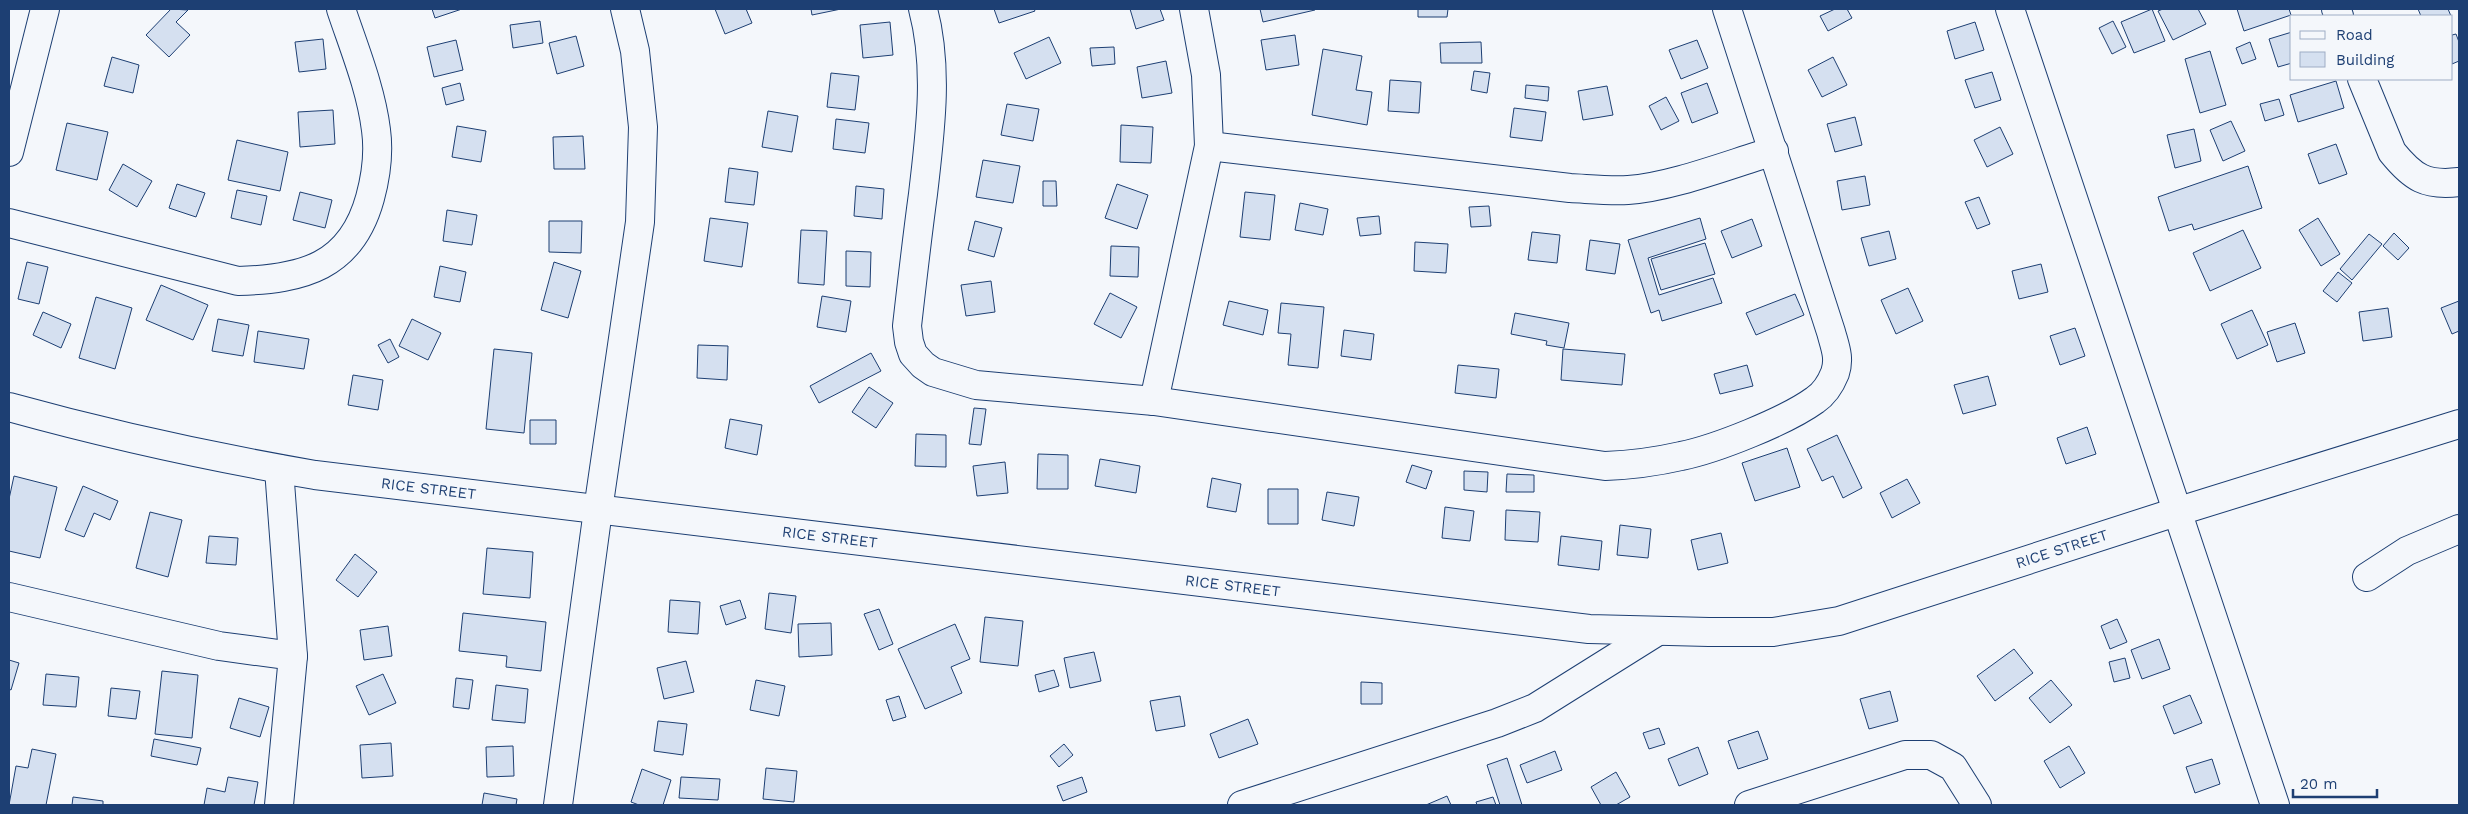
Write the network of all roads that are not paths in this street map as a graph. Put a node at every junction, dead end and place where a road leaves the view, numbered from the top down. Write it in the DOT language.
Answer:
graph roads {
  1 [pos="45,9"];
  2 [pos="341,9"];
  3 [pos="625,9"];
  4 [pos="923,9"];
  5 [pos="1194,9"];
  6 [pos="1727,9"];
  7 [pos="2010,9"];
  8 [pos="2362,80"];
  9 [pos="1209,146"];
  10 [pos="1774,151"];
  11 [pos="9,152"];
  12 [pos="2459,182"];
  13 [pos="9,223"];
  14 [pos="1154,401"];
  15 [pos="9,407"];
  16 [pos="2459,424"];
  17 [pos="279,469"];
  18 [pos="598,510"];
  19 [pos="2176,512"];
  20 [pos="2459,529"];
  21 [pos="2367,577"];
  22 [pos="9,597"];
  23 [pos="1658,631"];
  24 [pos="293,656"];
  25 [pos="279,805"];
  26 [pos="558,805"];
  27 [pos="1242,805"];
  28 [pos="1748,805"];
  29 [pos="1978,805"];
  30 [pos="2275,805"];
  1 -- 11 [label="street"];
  2 -- 13 [label="street"];
  3 -- 18 [label="street"];
  4 -- 14 [label="street"];
  5 -- 9 [label="street"];
  6 -- 10 [label="street"];
  7 -- 19 [label="street"];
  8 -- 12 [label="street"];
  9 -- 10 [label="street"];
  9 -- 14 [label="street"];
  10 -- 14 [label="street"];
  15 -- 17 [label="street, RICE STREET"];
  16 -- 19 [label="street, RICE STREET"];
  17 -- 18 [label="street, RICE STREET"];
  17 -- 24 [label="street"];
  18 -- 23 [label="street, RICE STREET"];
  18 -- 26 [label="street"];
  19 -- 23 [label="street, RICE STREET"];
  19 -- 30 [label="street"];
  20 -- 21 [label="street"];
  22 -- 24 [label="street"];
  23 -- 27 [label="street"];
  24 -- 25 [label="street"];
  28 -- 29 [label="street"];
}
